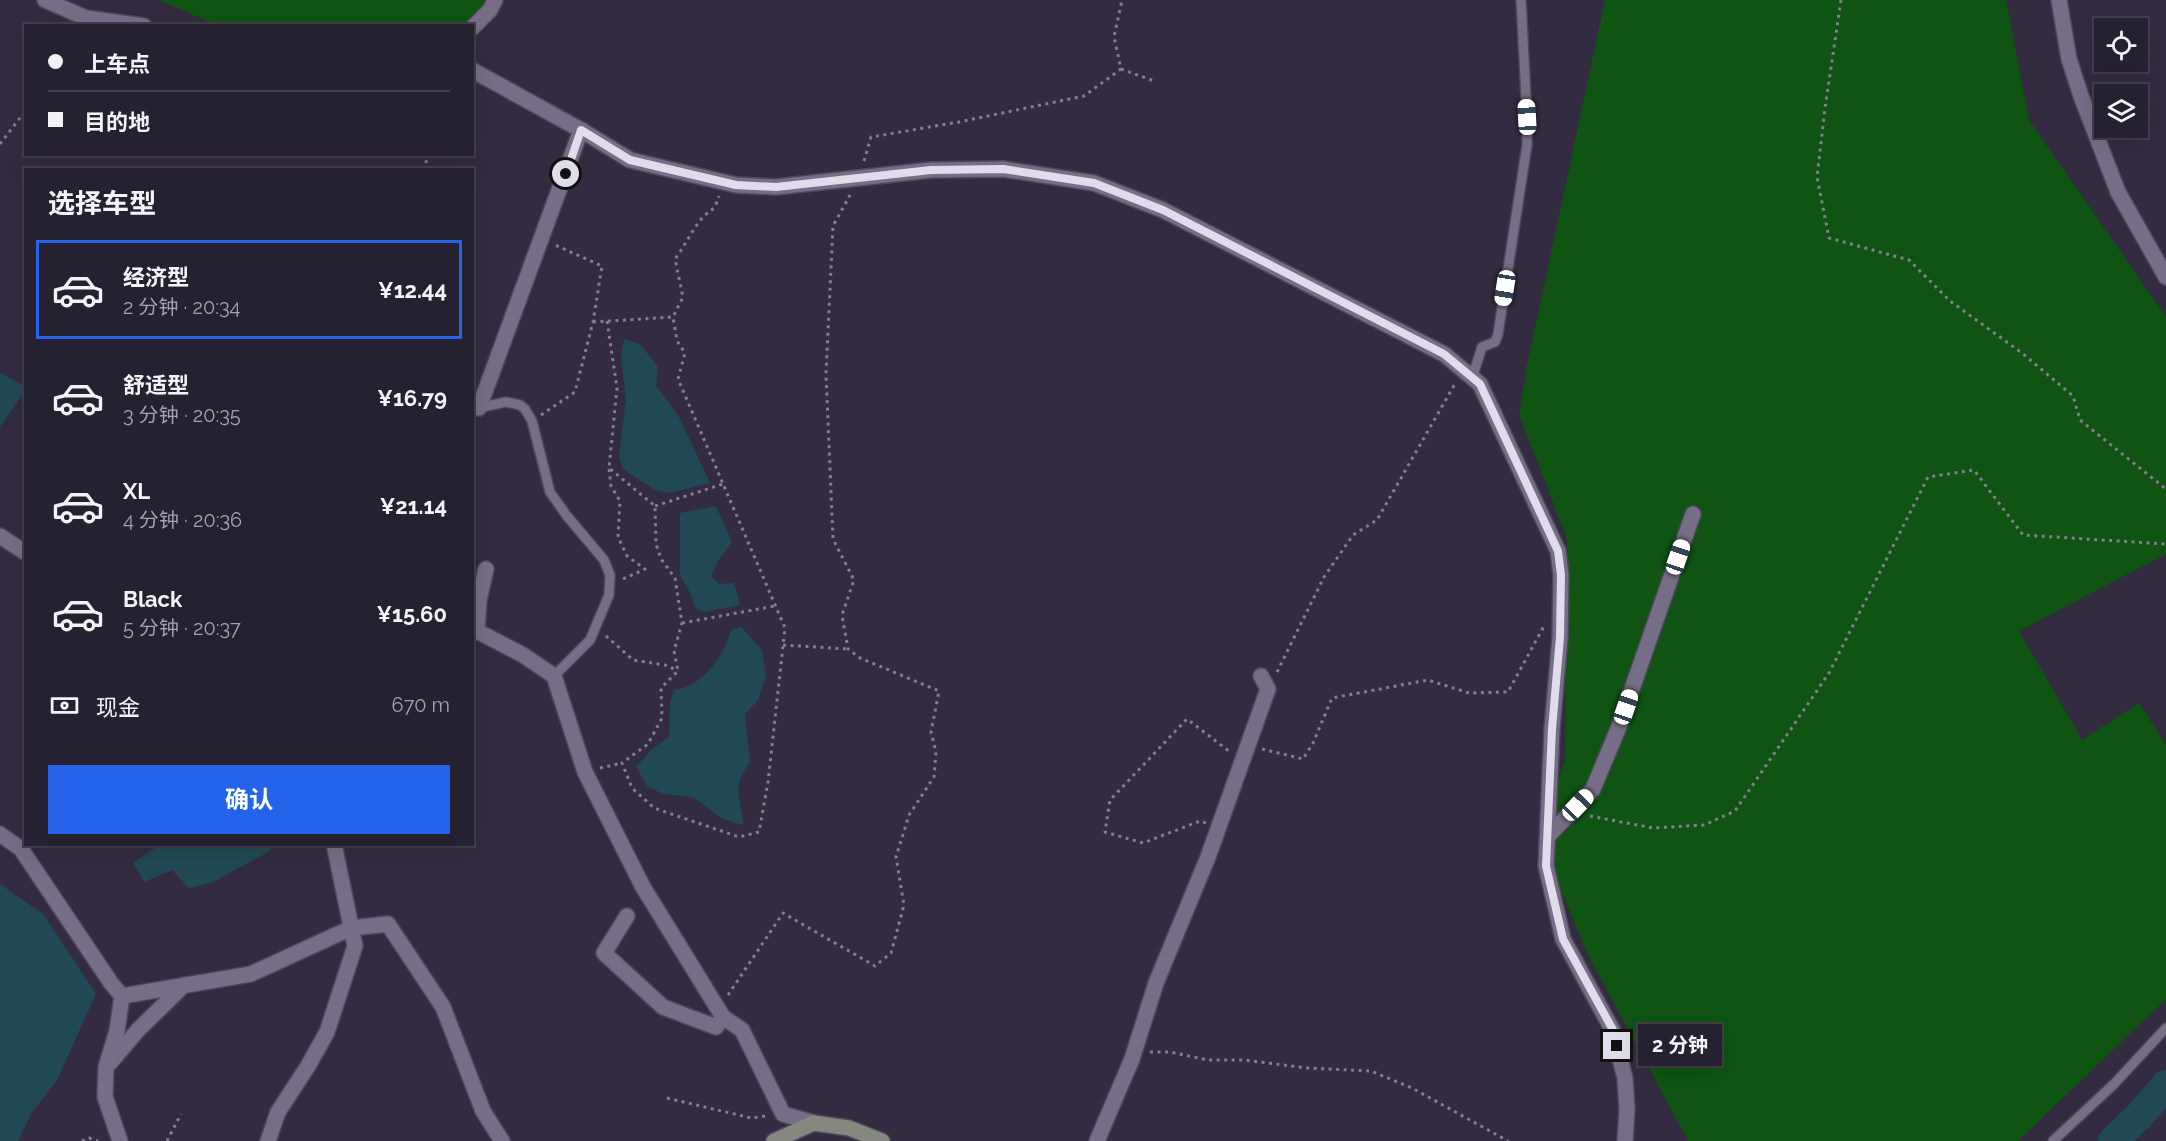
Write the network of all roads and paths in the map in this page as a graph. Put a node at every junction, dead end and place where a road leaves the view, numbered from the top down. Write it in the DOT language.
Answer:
graph roads {
  1 [pos="45,0"];
  2 [pos="495,0"];
  3 [pos="1122,0"];
  4 [pos="1521,0"];
  5 [pos="1841,0"];
  6 [pos="2059,0"];
  7 [pos="130,24"];
  8 [pos="474,26"];
  9 [pos="1121,69"];
  10 [pos="474,71"];
  11 [pos="1154,81"];
  12 [pos="24,113"];
  13 [pos="581,130"];
  14 [pos="0,144"];
  15 [pos="858,178"];
  16 [pos="723,182"];
  17 [pos="542,239"];
  18 [pos="2166,277"];
  19 [pos="674,317"];
  20 [pos="607,321"];
  21 [pos="593,322"];
  22 [pos="1468,374"];
  23 [pos="476,408"];
  24 [pos="532,421"];
  25 [pos="609,468"];
  26 [pos="723,484"];
  27 [pos="2166,489"];
  28 [pos="655,506"];
  29 [pos="1693,514"];
  30 [pos="0,536"];
  31 [pos="2166,544"];
  32 [pos="24,552"];
  33 [pos="486,569"];
  34 [pos="611,583"];
  35 [pos="776,606"];
  36 [pos="682,623"];
  37 [pos="1545,625"];
  38 [pos="596,628"];
  39 [pos="475,632"];
  40 [pos="783,645"];
  41 [pos="848,649"];
  42 [pos="678,671"];
  43 [pos="554,676"];
  44 [pos="1264,682"];
  45 [pos="1248,745"];
  46 [pos="1242,761"];
  47 [pos="622,763"];
  48 [pos="585,772"];
  49 [pos="1586,815"];
  50 [pos="1218,828"];
  51 [pos="0,834"];
  52 [pos="1548,836"];
  53 [pos="334,846"];
  54 [pos="627,916"];
  55 [pos="351,928"];
  56 [pos="184,985"];
  57 [pos="122,996"];
  58 [pos="721,1013"];
  59 [pos="2166,1028"];
  60 [pos="1134,1051"];
  61 [pos="106,1067"];
  62 [pos="667,1098"];
  63 [pos="182,1114"];
  64 [pos="783,1114"];
  65 [pos="814,1123"];
  66 [pos="82,1141"];
  67 [pos="98,1141"];
  68 [pos="120,1141"];
  69 [pos="167,1141"];
  70 [pos="268,1141"];
  71 [pos="502,1141"];
  72 [pos="774,1141"];
  73 [pos="882,1141"];
  74 [pos="1096,1141"];
  75 [pos="1508,1141"];
  76 [pos="1625,1141"];
  77 [pos="2053,1141"];
  1 -- 7 [label="street"];
  2 -- 8 [label="street"];
  3 -- 9 [label="path"];
  4 -- 22 [label="lane"];
  5 -- 27 [label="path"];
  6 -- 18 [label="street"];
  9 -- 11 [label="path"];
  9 -- 15 [label="path"];
  10 -- 13 [label="street"];
  12 -- 14 [label="path"];
  13 -- 16 [label="street"];
  13 -- 17 [label="street"];
  15 -- 16 [label="street"];
  15 -- 22 [label="street"];
  15 -- 41 [label="path"];
  16 -- 19 [label="path"];
  17 -- 21 [label="path"];
  17 -- 23 [label="street"];
  19 -- 20 [label="path"];
  19 -- 26 [label="path"];
  20 -- 21 [label="path"];
  20 -- 25 [label="path"];
  21 -- 24 [label="path"];
  22 -- 44 [label="path"];
  22 -- 52 [label="street"];
  23 -- 24 [label="lane"];
  24 -- 34 [label="lane"];
  25 -- 28 [label="path"];
  25 -- 34 [label="path"];
  26 -- 28 [label="path"];
  26 -- 35 [label="path"];
  28 -- 36 [label="path"];
  29 -- 52 [label="street"];
  30 -- 32 [label="street"];
  31 -- 49 [label="path"];
  33 -- 39 [label="street"];
  34 -- 38 [label="lane"];
  35 -- 36 [label="path"];
  35 -- 40 [label="path"];
  36 -- 42 [label="path"];
  37 -- 45 [label="path"];
  38 -- 42 [label="path"];
  38 -- 43 [label="lane"];
  39 -- 43 [label="street"];
  40 -- 41 [label="path"];
  40 -- 47 [label="path"];
  41 -- 58 [label="path"];
  42 -- 47 [label="path"];
  43 -- 48 [label="street"];
  44 -- 45 [label="street"];
  45 -- 46 [label="street"];
  46 -- 50 [label="street"];
  46 -- 50 [label="path"];
  47 -- 48 [label="path"];
  48 -- 58 [label="street"];
  50 -- 60 [label="street"];
  51 -- 57 [label="street"];
  52 -- 76 [label="street"];
  53 -- 55 [label="street"];
  54 -- 58 [label="street"];
  55 -- 56 [label="street"];
  55 -- 70 [label="street"];
  55 -- 71 [label="street"];
  56 -- 57 [label="street"];
  56 -- 61 [label="street"];
  57 -- 61 [label="street"];
  58 -- 64 [label="street"];
  59 -- 77 [label="lane"];
  60 -- 74 [label="street"];
  60 -- 75 [label="path"];
  61 -- 68 [label="street"];
  62 -- 64 [label="path"];
  63 -- 69 [label="path"];
  64 -- 65 [label="street"];
  65 -- 72 [label="street"];
  65 -- 73 [label="street"];
  66 -- 67 [label="path"];
}
